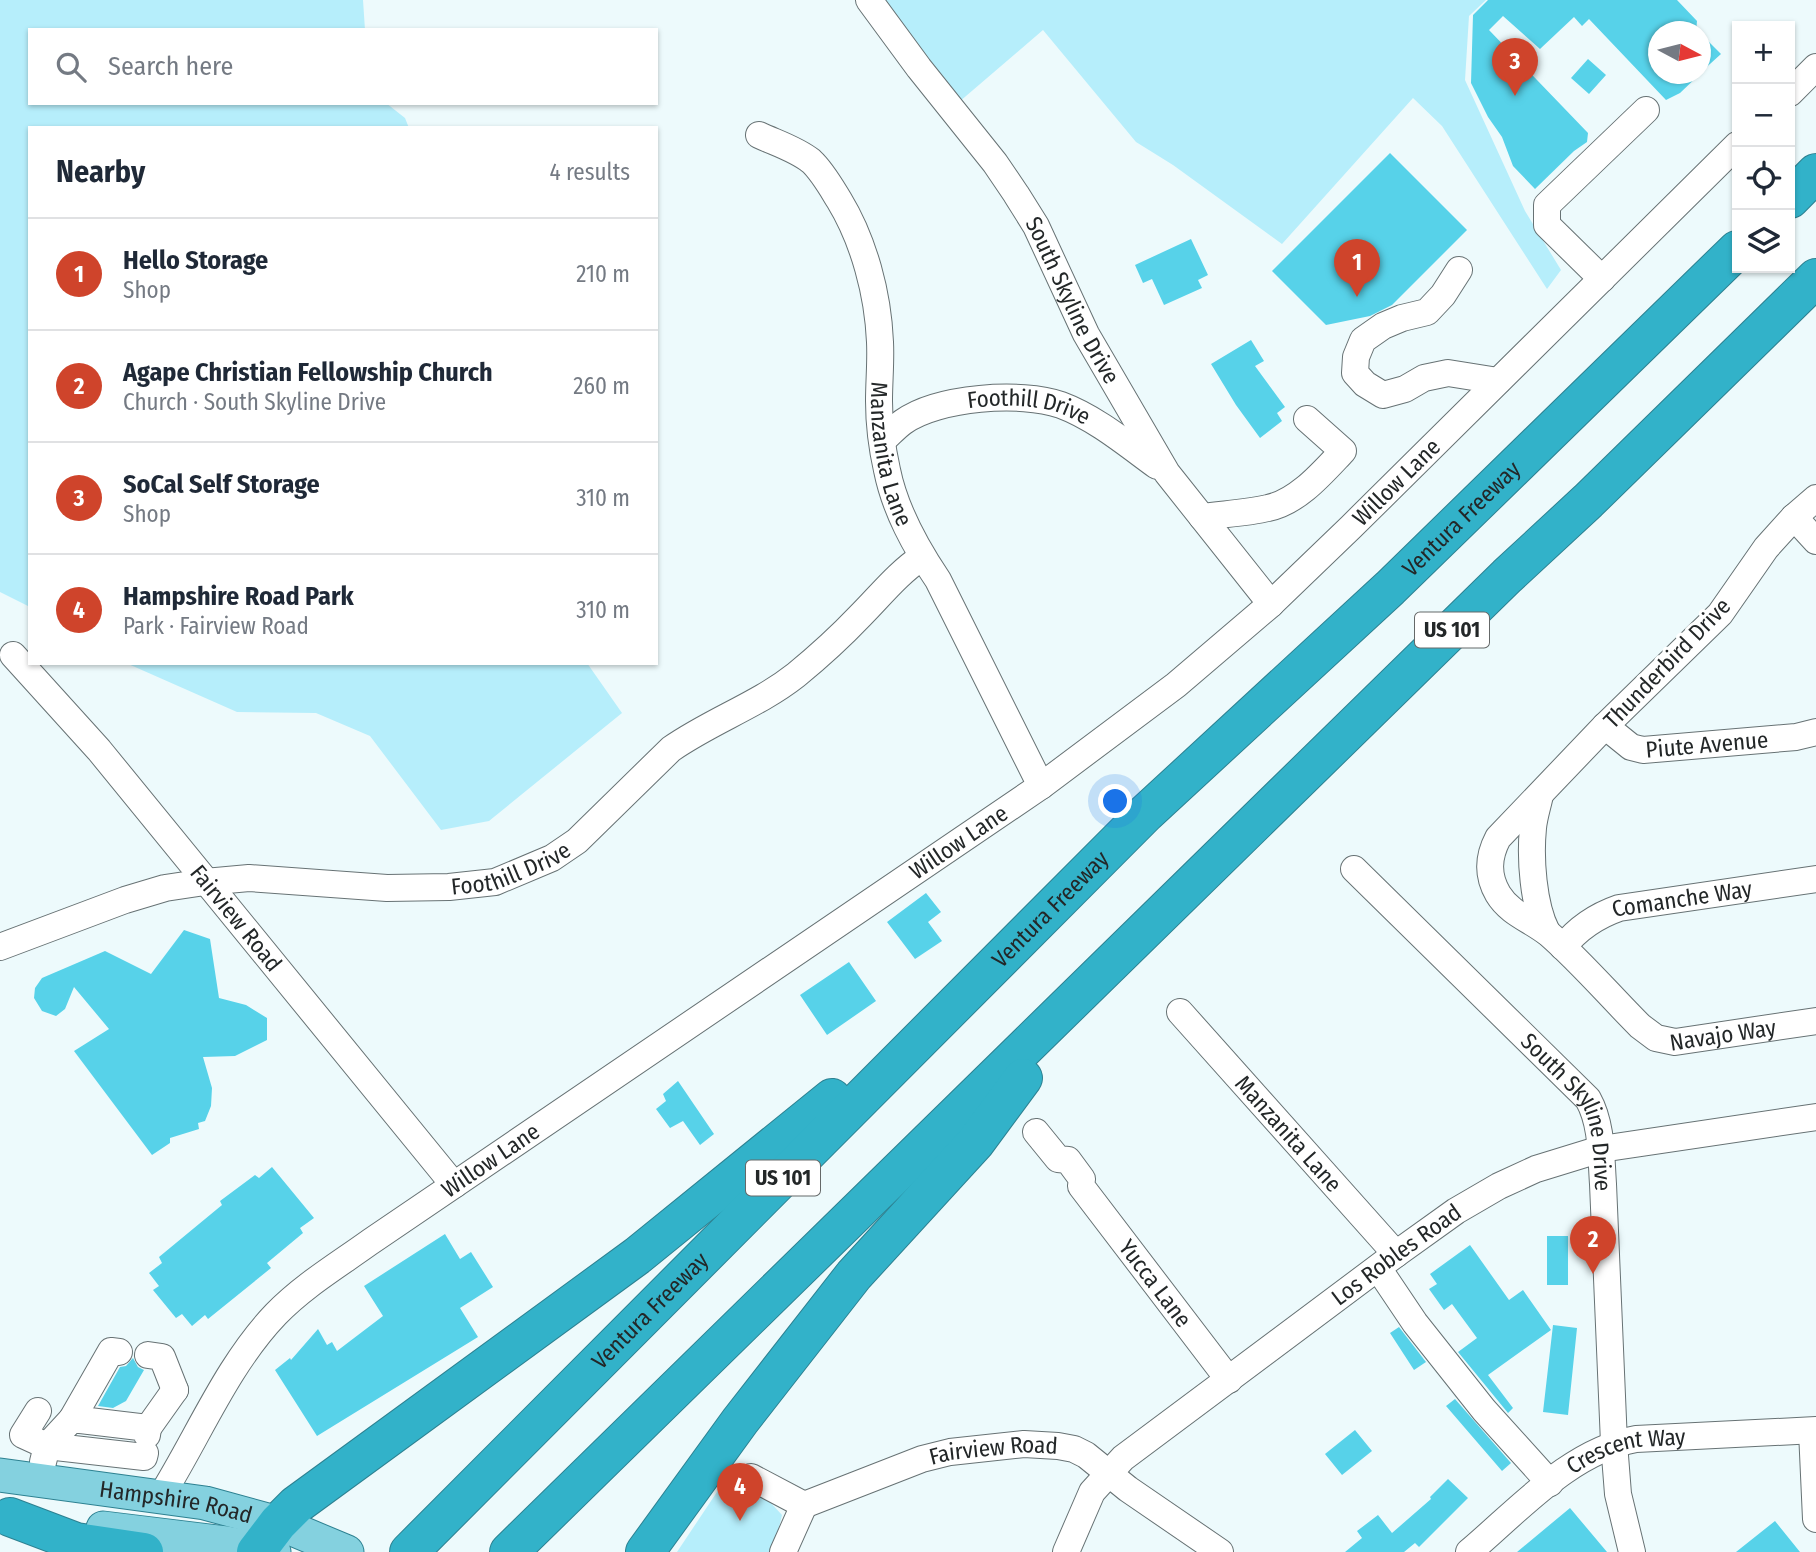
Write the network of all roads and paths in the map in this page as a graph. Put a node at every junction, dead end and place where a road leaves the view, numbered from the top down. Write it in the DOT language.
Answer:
graph roads {
  1 [pos="869,0"];
  2 [pos="1816,67"];
  3 [pos="1795,88"];
  4 [pos="1646,110"];
  5 [pos="759,135"];
  6 [pos="1735,147"];
  7 [pos="1816,173"];
  8 [pos="1795,194"];
  9 [pos="1732,255"];
  10 [pos="1459,270"];
  11 [pos="1816,278"];
  12 [pos="1602,279"];
  13 [pos="1498,381"];
  14 [pos="1307,419"];
  15 [pos="883,440"];
  16 [pos="1167,473"];
  17 [pos="1816,498"];
  18 [pos="1202,517"];
  19 [pos="1794,517"];
  20 [pos="1816,541"];
  21 [pos="922,557"];
  22 [pos="1271,604"];
  23 [pos="13,655"];
  24 [pos="1605,726"];
  25 [pos="1816,732"];
  26 [pos="1041,786"];
  27 [pos="1541,793"];
  28 [pos="1146,813"];
  29 [pos="1489,868"];
  30 [pos="1354,869"];
  31 [pos="1534,869"];
  32 [pos="1816,878"];
  33 [pos="205,882"];
  34 [pos="1555,940"];
  35 [pos="0,947"];
  36 [pos="1090,986"];
  37 [pos="1180,1012"];
  38 [pos="1816,1021"];
  39 [pos="1816,1117"];
  40 [pos="1036,1132"];
  41 [pos="1601,1149"];
  42 [pos="454,1185"];
  43 [pos="1387,1261"];
  44 [pos="119,1352"];
  45 [pos="148,1355"];
  46 [pos="1229,1380"];
  47 [pos="176,1390"];
  48 [pos="218,1398"];
  49 [pos="38,1411"];
  50 [pos="1814,1431"];
  51 [pos="115,1438"];
  52 [pos="1614,1443"];
  53 [pos="47,1446"];
  54 [pos="1109,1472"];
  55 [pos="0,1475"];
  56 [pos="751,1477"];
  57 [pos="38,1480"];
  58 [pos="1549,1483"];
  59 [pos="161,1496"];
  60 [pos="804,1504"];
  61 [pos="3,1511"];
  62 [pos="1816,1519"];
  63 [pos="266,1544"];
  64 [pos="135,1546"];
  65 [pos="414,1547"];
  66 [pos="347,1552"];
  67 [pos="509,1552"];
  68 [pos="645,1552"];
  69 [pos="783,1552"];
  70 [pos="1066,1552"];
  71 [pos="1220,1552"];
  72 [pos="1469,1552"];
  73 [pos="1632,1552"];
  1 -- 16 [label="street, South Skyline Drive"];
  2 -- 3 [label="street"];
  4 -- 12 [label="street"];
  5 -- 15 [label="street, Manzanita Lane"];
  6 -- 12 [label="street, Willow Lane"];
  7 -- 8 [label="highway"];
  9 -- 28 [label="highway, Ventura Freeway / US 101"];
  10 -- 13 [label="street"];
  11 -- 36 [label="highway, US 101"];
  12 -- 13 [label="street, Willow Lane"];
  13 -- 22 [label="street, Willow Lane"];
  14 -- 18 [label="street"];
  15 -- 16 [label="street, Foothill Drive"];
  15 -- 21 [label="street, Manzanita Lane"];
  16 -- 18 [label="street, South Skyline Drive"];
  17 -- 19 [label="street, Thunderbird Drive"];
  18 -- 22 [label="street, South Skyline Drive"];
  19 -- 20 [label="street"];
  19 -- 24 [label="street, Thunderbird Drive"];
  21 -- 26 [label="street, Manzanita Lane"];
  21 -- 33 [label="street, Foothill Drive"];
  22 -- 26 [label="street, Willow Lane"];
  23 -- 33 [label="street, Fairview Road"];
  24 -- 25 [label="street, Piute Avenue"];
  24 -- 27 [label="street, Thunderbird Drive"];
  26 -- 42 [label="street, Willow Lane"];
  27 -- 29 [label="street, Thunderbird Drive"];
  27 -- 31 [label="street"];
  28 -- 63 [label="highway"];
  28 -- 65 [label="highway, Ventura Freeway / US 101"];
  29 -- 31 [label="street"];
  29 -- 34 [label="street, Navajo Way"];
  30 -- 41 [label="street, South Skyline Drive"];
  31 -- 34 [label="street, Navajo Way"];
  32 -- 34 [label="street, Comanche Way"];
  33 -- 35 [label="street, Foothill Drive"];
  33 -- 42 [label="street, Fairview Road"];
  34 -- 38 [label="street, Navajo Way"];
  36 -- 67 [label="highway, US 101"];
  36 -- 68 [label="highway"];
  37 -- 43 [label="street, Manzanita Lane"];
  39 -- 41 [label="street, Los Robles Road"];
  40 -- 46 [label="street, Yucca Lane"];
  41 -- 43 [label="street, Los Robles Road"];
  41 -- 52 [label="street, South Skyline Drive"];
  42 -- 48 [label="street, Willow Lane"];
  43 -- 46 [label="street, Los Robles Road"];
  43 -- 58 [label="street, Manzanita Lane"];
  44 -- 51 [label="street"];
  45 -- 47 [label="street"];
  46 -- 54 [label="street, Los Robles Road"];
  47 -- 48 [label="street"];
  47 -- 51 [label="street"];
  48 -- 59 [label="street, Willow Lane"];
  49 -- 53 [label="street"];
  50 -- 52 [label="street, Crescent Way"];
  50 -- 62 [label="street"];
  51 -- 53 [label="street"];
  51 -- 53 [label="street"];
  52 -- 58 [label="street, Crescent Way"];
  52 -- 73 [label="street, South Skyline Drive"];
  53 -- 57 [label="street"];
  54 -- 60 [label="street, Fairview Road"];
  54 -- 70 [label="street, Los Robles Road"];
  54 -- 71 [label="street, Fairview Road"];
  55 -- 57 [label="main road, Hampshire Road"];
  56 -- 60 [label="street"];
  57 -- 59 [label="main road, Hampshire Road"];
  58 -- 72 [label="street, Crescent Way"];
  59 -- 61 [label="main road"];
  59 -- 63 [label="main road, Hampshire Road"];
  60 -- 69 [label="street"];
  61 -- 64 [label="highway"];
  63 -- 64 [label="main road, Hampshire Road"];
  63 -- 66 [label="main road, Hampshire Road"];
}
